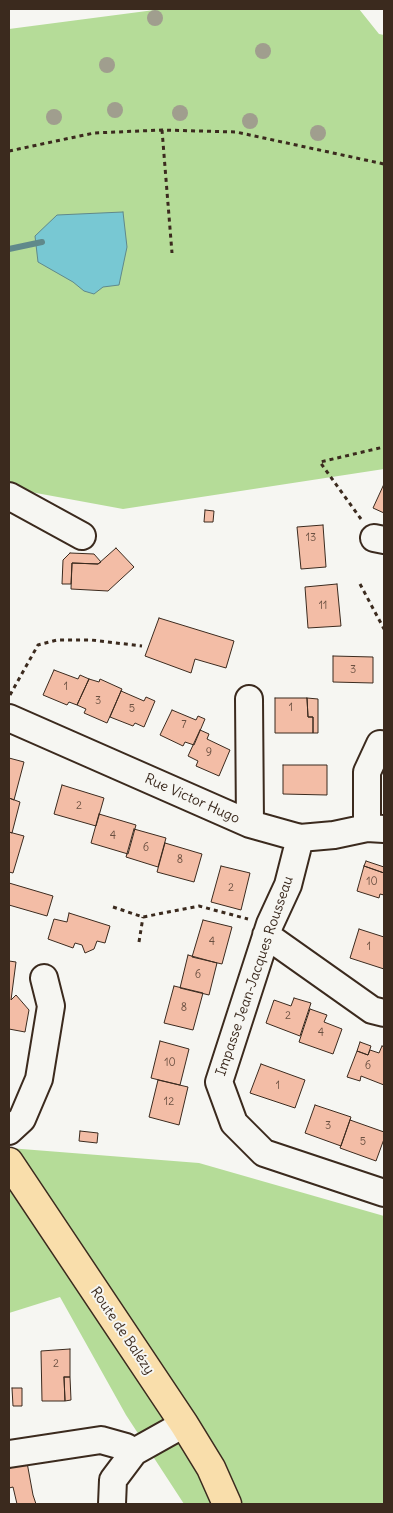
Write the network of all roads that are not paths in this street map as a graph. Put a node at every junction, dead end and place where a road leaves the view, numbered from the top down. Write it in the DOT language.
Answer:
graph roads {
  1 [pos="9,496"];
  2 [pos="82,536"];
  3 [pos="249,699"];
  4 [pos="9,718"];
  5 [pos="380,744"];
  6 [pos="250,824"];
  7 [pos="376,828"];
  8 [pos="300,838"];
  9 [pos="268,930"];
  10 [pos="44,978"];
  11 [pos="384,1013"];
  12 [pos="9,1131"];
  13 [pos="9,1162"];
  14 [pos="384,1193"];
  15 [pos="184,1424"];
  16 [pos="134,1452"];
  17 [pos="9,1454"];
  18 [pos="112,1504"];
  19 [pos="227,1504"];
  1 -- 2 [label="street"];
  3 -- 6 [label="street"];
  4 -- 6 [label="street, Rue Victor Hugo"];
  5 -- 7 [label="street"];
  6 -- 8 [label="street, Rue Victor Hugo"];
  7 -- 8 [label="street, Rue Victor Hugo"];
  8 -- 9 [label="street, Impasse Jean-Jacques Rousseau"];
  9 -- 11 [label="street"];
  9 -- 14 [label="street, Impasse Jean-Jacques Rousseau"];
  10 -- 12 [label="street"];
  13 -- 15 [label="main road, Route de Balézy"];
  15 -- 16 [label="street"];
  15 -- 19 [label="main road, Route de Balézy"];
  16 -- 17 [label="street"];
  16 -- 18 [label="street"];
}
